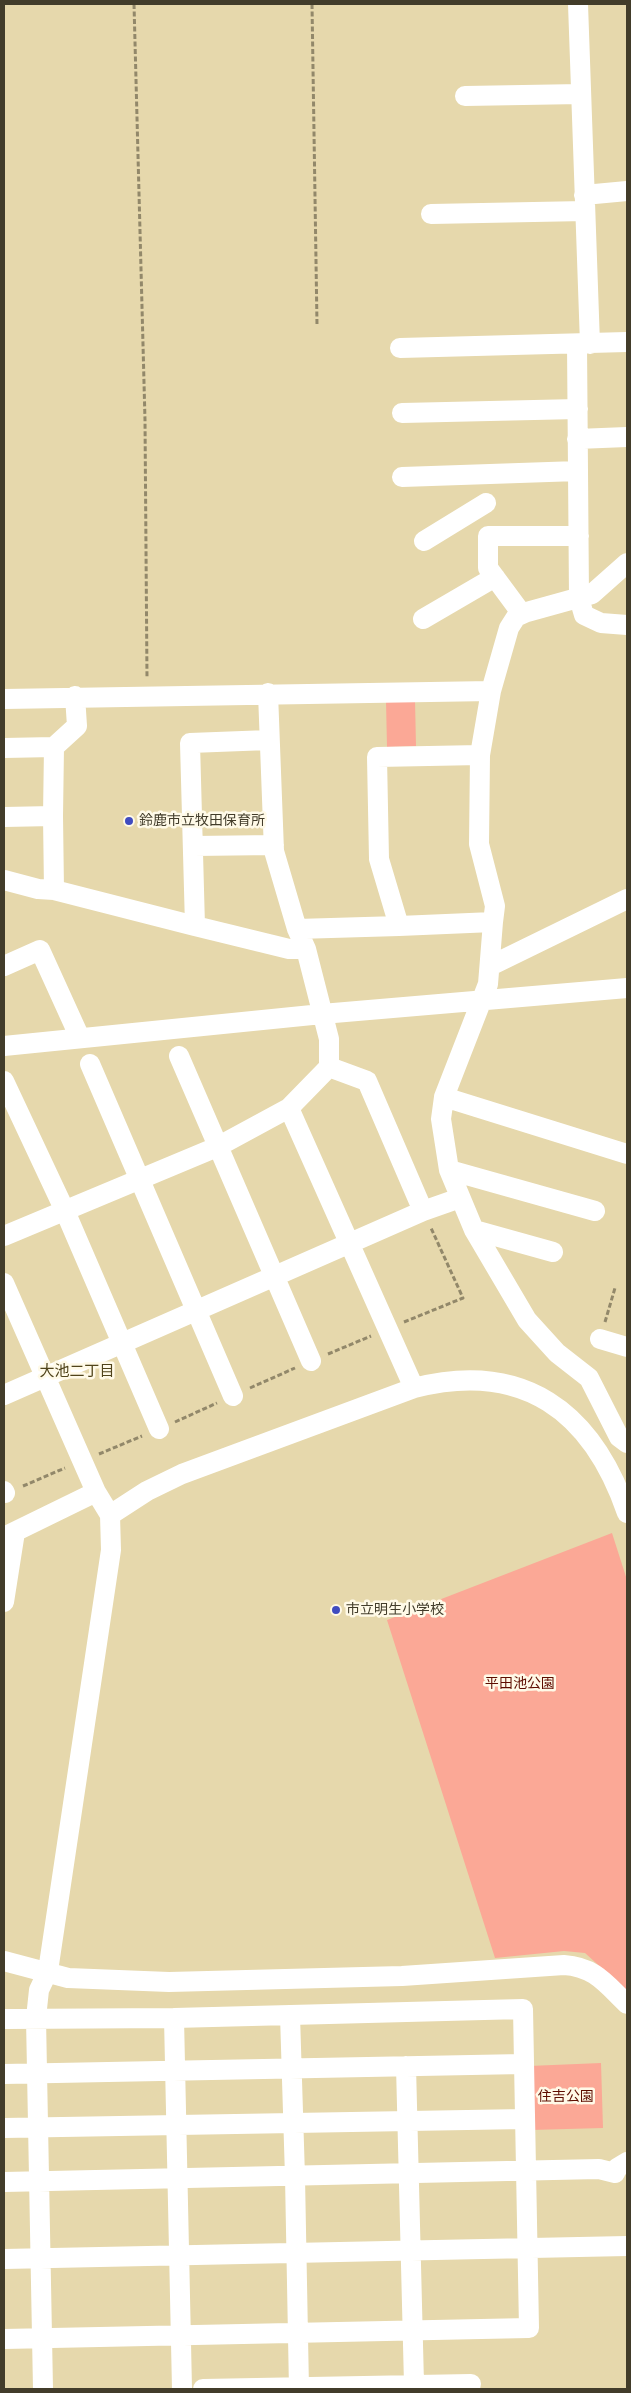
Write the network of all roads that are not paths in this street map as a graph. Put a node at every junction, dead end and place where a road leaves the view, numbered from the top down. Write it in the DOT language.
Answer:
graph roads {
  1 [pos="578,4"];
  2 [pos="581,94"];
  3 [pos="465,96"];
  4 [pos="627,191"];
  5 [pos="585,203"];
  6 [pos="431,214"];
  7 [pos="627,342"];
  8 [pos="583,344"];
  9 [pos="400,348"];
  10 [pos="578,409"];
  11 [pos="402,413"];
  12 [pos="627,437"];
  13 [pos="577,439"];
  14 [pos="578,472"];
  15 [pos="478,473"];
  16 [pos="402,476"];
  17 [pos="486,503"];
  18 [pos="488,536"];
  19 [pos="579,536"];
  20 [pos="424,541"];
  21 [pos="627,563"];
  22 [pos="495,577"];
  23 [pos="579,598"];
  24 [pos="522,614"];
  25 [pos="423,619"];
  26 [pos="627,625"];
  27 [pos="491,691"];
  28 [pos="268,693"];
  29 [pos="75,696"];
  30 [pos="4,698"];
  31 [pos="269,740"];
  32 [pos="54,747"];
  33 [pos="4,748"];
  34 [pos="480,755"];
  35 [pos="53,816"];
  36 [pos="4,817"];
  37 [pos="274,845"];
  38 [pos="194,846"];
  39 [pos="4,880"];
  40 [pos="54,890"];
  41 [pos="627,899"];
  42 [pos="493,922"];
  43 [pos="195,926"];
  44 [pos="399,926"];
  45 [pos="297,929"];
  46 [pos="306,949"];
  47 [pos="4,966"];
  48 [pos="490,966"];
  49 [pos="627,988"];
  50 [pos="480,1000"];
  51 [pos="322,1014"];
  52 [pos="80,1038"];
  53 [pos="4,1046"];
  54 [pos="179,1056"];
  55 [pos="90,1064"];
  56 [pos="329,1067"];
  57 [pos="4,1081"];
  58 [pos="444,1097"];
  59 [pos="289,1108"];
  60 [pos="217,1147"];
  61 [pos="627,1154"];
  62 [pos="449,1170"];
  63 [pos="139,1179"];
  64 [pos="460,1198"];
  65 [pos="65,1211"];
  66 [pos="423,1211"];
  67 [pos="595,1211"];
  68 [pos="474,1230"];
  69 [pos="4,1236"];
  70 [pos="349,1244"];
  71 [pos="553,1252"];
  72 [pos="274,1277"];
  73 [pos="4,1283"];
  74 [pos="196,1310"];
  75 [pos="600,1339"];
  76 [pos="122,1343"];
  77 [pos="627,1347"];
  78 [pos="311,1361"];
  79 [pos="44,1376"];
  80 [pos="414,1388"];
  81 [pos="4,1395"];
  82 [pos="233,1396"];
  83 [pos="159,1429"];
  84 [pos="627,1443"];
  85 [pos="96,1492"];
  86 [pos="627,1513"];
  87 [pos="110,1515"];
  88 [pos="9,1534"];
  89 [pos="4,1602"];
  90 [pos="4,1961"];
  91 [pos="48,1971"];
  92 [pos="627,2004"];
  93 [pos="290,2015"];
  94 [pos="36,2018"];
  95 [pos="174,2018"];
  96 [pos="4,2019"];
  97 [pos="523,2064"];
  98 [pos="406,2066"];
  99 [pos="292,2067"];
  100 [pos="175,2072"];
  101 [pos="38,2073"];
  102 [pos="4,2074"];
  103 [pos="525,2119"];
  104 [pos="408,2121"];
  105 [pos="294,2123"];
  106 [pos="176,2125"];
  107 [pos="39,2127"];
  108 [pos="4,2128"];
  109 [pos="627,2162"];
  110 [pos="526,2171"];
  111 [pos="409,2174"];
  112 [pos="295,2177"];
  113 [pos="178,2180"];
  114 [pos="39,2181"];
  115 [pos="4,2182"];
  116 [pos="627,2246"];
  117 [pos="527,2249"];
  118 [pos="411,2251"];
  119 [pos="296,2254"];
  120 [pos="179,2256"];
  121 [pos="40,2258"];
  122 [pos="4,2259"];
  123 [pos="413,2331"];
  124 [pos="298,2334"];
  125 [pos="181,2335"];
  126 [pos="42,2338"];
  127 [pos="4,2339"];
  128 [pos="471,2384"];
  129 [pos="416,2386"];
  130 [pos="299,2388"];
  131 [pos="43,2389"];
  132 [pos="182,2389"];
  133 [pos="203,2389"];
  1 -- 2 [label="street"];
  2 -- 3 [label="street"];
  2 -- 5 [label="street"];
  4 -- 5 [label="street"];
  5 -- 6 [label="street"];
  5 -- 8 [label="street"];
  7 -- 8 [label="street"];
  8 -- 9 [label="street"];
  8 -- 10 [label="street"];
  10 -- 11 [label="street"];
  10 -- 13 [label="street"];
  12 -- 13 [label="street"];
  13 -- 14 [label="street"];
  14 -- 15 [label="street"];
  14 -- 19 [label="street"];
  15 -- 16 [label="street"];
  15 -- 17 [label="street"];
  17 -- 18 [label="street"];
  17 -- 20 [label="street"];
  18 -- 19 [label="street"];
  18 -- 22 [label="street"];
  19 -- 23 [label="street"];
  21 -- 23 [label="street"];
  22 -- 24 [label="street"];
  22 -- 25 [label="street"];
  23 -- 24 [label="street"];
  23 -- 26 [label="street"];
  24 -- 27 [label="street"];
  27 -- 28 [label="street"];
  27 -- 34 [label="street"];
  28 -- 29 [label="street"];
  28 -- 31 [label="street"];
  29 -- 30 [label="street"];
  29 -- 32 [label="street"];
  31 -- 37 [label="street"];
  31 -- 38 [label="street"];
  32 -- 33 [label="street"];
  32 -- 35 [label="street"];
  34 -- 42 [label="street"];
  34 -- 44 [label="street"];
  35 -- 36 [label="street"];
  35 -- 40 [label="street"];
  37 -- 38 [label="street"];
  37 -- 45 [label="street"];
  38 -- 43 [label="street"];
  39 -- 40 [label="street"];
  40 -- 43 [label="street"];
  41 -- 48 [label="street"];
  42 -- 44 [label="street"];
  42 -- 48 [label="street"];
  43 -- 46 [label="street"];
  44 -- 45 [label="street"];
  45 -- 46 [label="street"];
  46 -- 51 [label="street"];
  47 -- 52 [label="street"];
  48 -- 50 [label="street"];
  49 -- 50 [label="street"];
  50 -- 51 [label="street"];
  50 -- 58 [label="street"];
  51 -- 52 [label="street"];
  51 -- 56 [label="street"];
  52 -- 53 [label="street"];
  54 -- 60 [label="street"];
  55 -- 63 [label="street"];
  56 -- 59 [label="street"];
  56 -- 66 [label="street"];
  57 -- 65 [label="street"];
  58 -- 61 [label="street"];
  58 -- 62 [label="street"];
  59 -- 60 [label="street"];
  59 -- 70 [label="street"];
  60 -- 63 [label="street"];
  60 -- 72 [label="street"];
  62 -- 64 [label="street"];
  62 -- 67 [label="street"];
  63 -- 65 [label="street"];
  63 -- 74 [label="street"];
  64 -- 66 [label="street"];
  64 -- 68 [label="street"];
  65 -- 69 [label="street"];
  65 -- 76 [label="street"];
  66 -- 70 [label="street"];
  68 -- 71 [label="street"];
  68 -- 84 [label="street"];
  70 -- 72 [label="street"];
  70 -- 80 [label="street"];
  72 -- 74 [label="street"];
  72 -- 78 [label="street"];
  73 -- 79 [label="street"];
  74 -- 76 [label="street"];
  74 -- 82 [label="street"];
  75 -- 77 [label="street"];
  76 -- 79 [label="street"];
  76 -- 83 [label="street"];
  79 -- 81 [label="street"];
  79 -- 85 [label="street"];
  80 -- 86 [label="street"];
  80 -- 87 [label="street"];
  85 -- 87 [label="street"];
  85 -- 88 [label="street"];
  87 -- 91 [label="street"];
  88 -- 89 [label="street"];
  90 -- 91 [label="street"];
  91 -- 92 [label="street"];
  91 -- 94 [label="street"];
  93 -- 95 [label="street"];
  93 -- 97 [label="street"];
  93 -- 99 [label="street"];
  94 -- 95 [label="street"];
  94 -- 96 [label="street"];
  94 -- 101 [label="street"];
  95 -- 100 [label="street"];
  97 -- 98 [label="street"];
  97 -- 103 [label="street"];
  98 -- 99 [label="street"];
  98 -- 104 [label="street"];
  99 -- 100 [label="street"];
  99 -- 105 [label="street"];
  100 -- 101 [label="street"];
  100 -- 106 [label="street"];
  101 -- 102 [label="street"];
  101 -- 107 [label="street"];
  103 -- 104 [label="street"];
  103 -- 110 [label="street"];
  104 -- 105 [label="street"];
  104 -- 111 [label="street"];
  105 -- 106 [label="street"];
  105 -- 112 [label="street"];
  106 -- 107 [label="street"];
  106 -- 113 [label="street"];
  107 -- 108 [label="street"];
  107 -- 114 [label="street"];
  109 -- 110 [label="street"];
  110 -- 111 [label="street"];
  110 -- 117 [label="street"];
  111 -- 112 [label="street"];
  111 -- 118 [label="street"];
  112 -- 113 [label="street"];
  112 -- 119 [label="street"];
  113 -- 114 [label="street"];
  113 -- 120 [label="street"];
  114 -- 115 [label="street"];
  114 -- 121 [label="street"];
  116 -- 117 [label="street"];
  117 -- 118 [label="street"];
  117 -- 123 [label="street"];
  118 -- 119 [label="street"];
  118 -- 123 [label="street"];
  119 -- 120 [label="street"];
  119 -- 124 [label="street"];
  120 -- 121 [label="street"];
  120 -- 125 [label="street"];
  121 -- 122 [label="street"];
  121 -- 126 [label="street"];
  123 -- 124 [label="street"];
  123 -- 129 [label="street"];
  124 -- 125 [label="street"];
  124 -- 130 [label="street"];
  125 -- 126 [label="street"];
  125 -- 132 [label="street"];
  126 -- 127 [label="street"];
  126 -- 131 [label="street"];
  128 -- 129 [label="street"];
  129 -- 130 [label="street"];
  130 -- 133 [label="street"];
}
